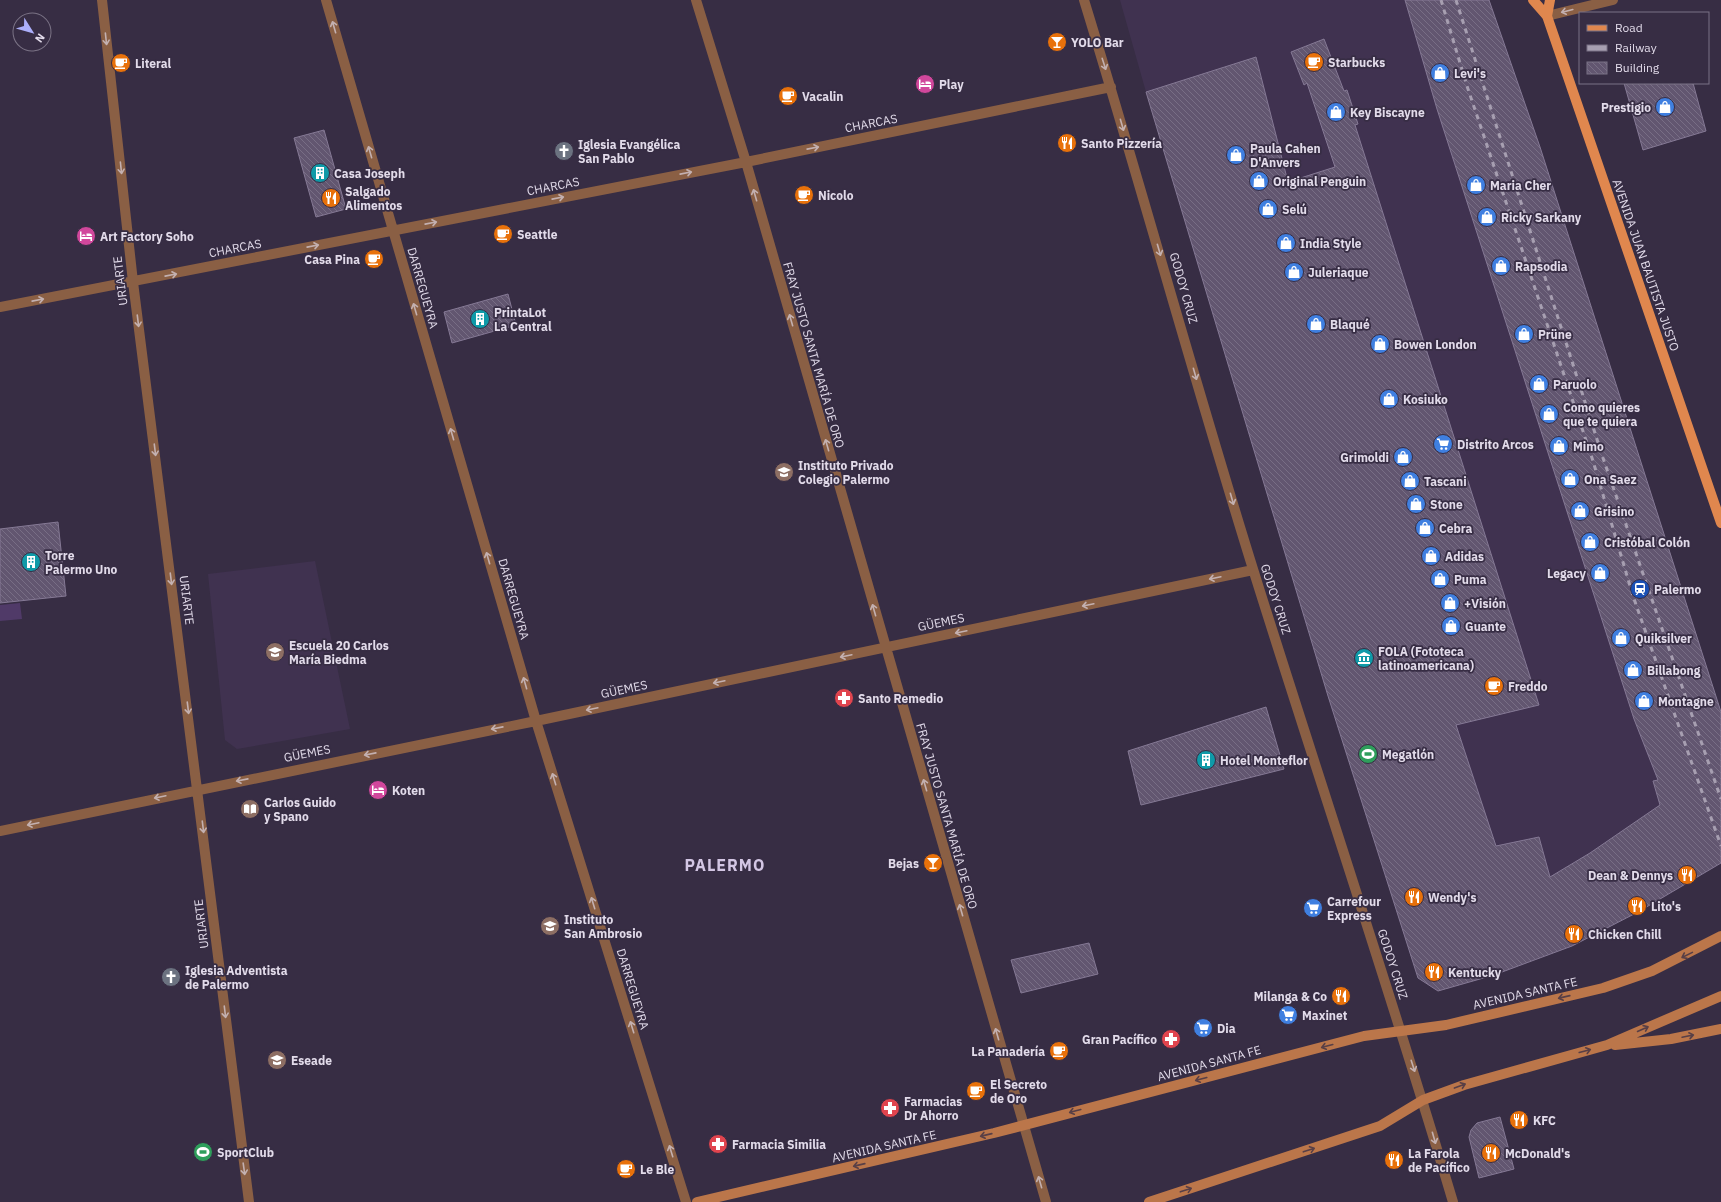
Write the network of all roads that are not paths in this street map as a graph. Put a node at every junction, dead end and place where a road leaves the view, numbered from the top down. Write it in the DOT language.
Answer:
graph roads {
  1 [pos="102,0"];
  2 [pos="326,0"];
  3 [pos="696,0"];
  4 [pos="1084,0"];
  5 [pos="1532,0"];
  6 [pos="1550,0"];
  7 [pos="1613,0"];
  8 [pos="1547,16"];
  9 [pos="1111,87"];
  10 [pos="746,162"];
  11 [pos="392,230"];
  12 [pos="133,282"];
  13 [pos="0,307"];
  14 [pos="1721,523"];
  15 [pos="1253,570"];
  16 [pos="885,648"];
  17 [pos="536,721"];
  18 [pos="198,789"];
  19 [pos="0,831"];
  20 [pos="1721,936"];
  21 [pos="1721,996"];
  22 [pos="1721,1029"];
  23 [pos="1401,1031"];
  24 [pos="1607,1045"];
  25 [pos="1424,1100"];
  26 [pos="1024,1126"];
  27 [pos="249,1202"];
  28 [pos="686,1202"];
  29 [pos="697,1202"];
  30 [pos="1046,1202"];
  31 [pos="1149,1202"];
  32 [pos="1453,1202"];
  1 -- 12 [label="street, URIARTE, one-way"];
  11 -- 2 [label="street, DARREGUEYRA, one-way"];
  3 -- 10 [label="street, FRAY JUSTO SANTA MARÍA DE ORO"];
  4 -- 9 [label="street, GODOY CRUZ, one-way"];
  5 -- 8 [label="main road, AVENIDA JUAN BAUTISTA JUSTO"];
  6 -- 8 [label="main road, AVENIDA JUAN BAUTISTA JUSTO"];
  7 -- 8 [label="street, one-way"];
  8 -- 14 [label="main road, AVENIDA JUAN BAUTISTA JUSTO"];
  10 -- 9 [label="street, CHARCAS, one-way"];
  9 -- 15 [label="street, GODOY CRUZ, one-way"];
  11 -- 10 [label="street, CHARCAS, one-way"];
  16 -- 10 [label="street, FRAY JUSTO SANTA MARÍA DE ORO, one-way"];
  12 -- 11 [label="street, CHARCAS, one-way"];
  17 -- 11 [label="street, DARREGUEYRA, one-way"];
  13 -- 12 [label="street, CHARCAS, one-way"];
  12 -- 18 [label="street, URIARTE, one-way"];
  15 -- 16 [label="street, GÜEMES, one-way"];
  15 -- 23 [label="street, GODOY CRUZ"];
  16 -- 17 [label="street, GÜEMES, one-way"];
  26 -- 16 [label="street, FRAY JUSTO SANTA MARÍA DE ORO, one-way"];
  17 -- 18 [label="street, GÜEMES, one-way"];
  28 -- 17 [label="street, DARREGUEYRA, one-way"];
  18 -- 19 [label="street, GÜEMES, one-way"];
  18 -- 27 [label="street, URIARTE, one-way"];
  20 -- 23 [label="main road, AVENIDA SANTA FE, one-way"];
  24 -- 21 [label="main road, one-way"];
  24 -- 22 [label="main road, one-way"];
  23 -- 25 [label="street, GODOY CRUZ, one-way"];
  23 -- 26 [label="main road, AVENIDA SANTA FE, one-way"];
  25 -- 24 [label="main road, one-way"];
  31 -- 25 [label="main road, one-way"];
  25 -- 32 [label="street, GODOY CRUZ, one-way"];
  26 -- 29 [label="main road, AVENIDA SANTA FE, one-way"];
  30 -- 26 [label="street, FRAY JUSTO SANTA MARÍA DE ORO, one-way"];
}
